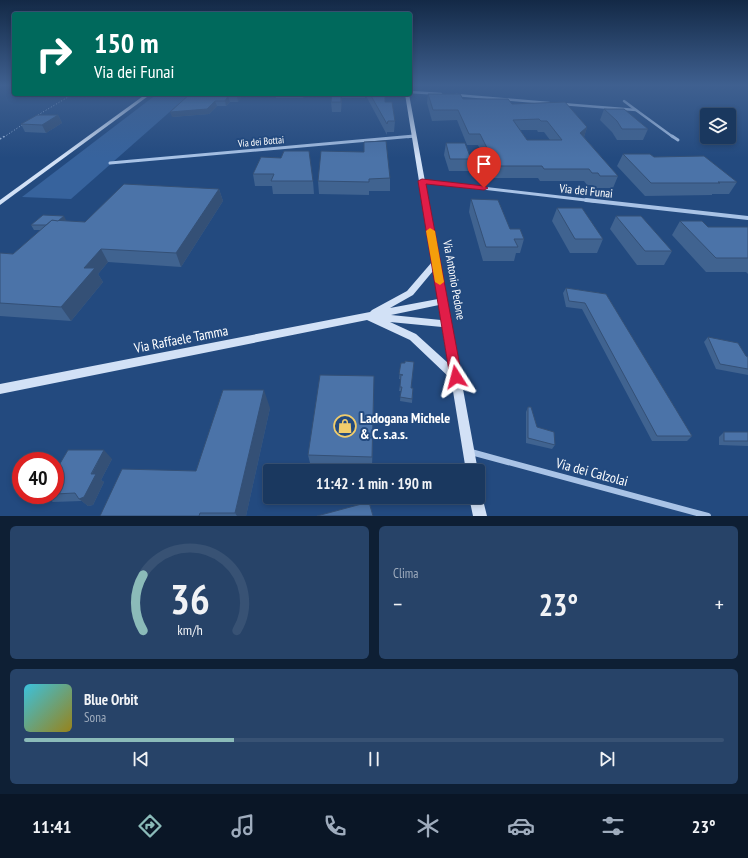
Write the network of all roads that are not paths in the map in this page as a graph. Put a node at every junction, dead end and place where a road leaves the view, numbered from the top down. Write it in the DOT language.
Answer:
graph roads {
  1 [pos="127,110"];
  2 [pos="410,110"];
  3 [pos="636,110"];
  4 [pos="414,136"];
  5 [pos="678,140"];
  6 [pos="110,163"];
  7 [pos="422,181"];
  8 [pos="0,203"];
  9 [pos="748,218"];
  10 [pos="436,262"];
  11 [pos="443,301"];
  12 [pos="368,316"];
  13 [pos="447,324"];
  14 [pos="456,377"];
  15 [pos="0,389"];
  16 [pos="469,451"];
  17 [pos="471,464"];
  18 [pos="477,504"];
  19 [pos="480,516"];
  20 [pos="708,516"];
  1 -- 8 [label="street"];
  2 -- 4 [label="street, Via Antonio Pedone"];
  3 -- 5 [label="street"];
  4 -- 6 [label="street, Via dei Bottai"];
  4 -- 7 [label="street, Via Antonio Pedone"];
  7 -- 9 [label="street, Via dei Funai"];
  7 -- 10 [label="street, Via Antonio Pedone"];
  10 -- 11 [label="street, Via Antonio Pedone"];
  10 -- 12 [label="street"];
  11 -- 12 [label="street, Via Raffaele Tamma"];
  11 -- 13 [label="street, Via Antonio Pedone"];
  12 -- 13 [label="street"];
  12 -- 14 [label="street"];
  12 -- 15 [label="street, Via Raffaele Tamma"];
  13 -- 14 [label="street, Via Antonio Pedone"];
  14 -- 16 [label="street, Via Antonio Pedone"];
  16 -- 17 [label="street, Via Antonio Pedone"];
  16 -- 20 [label="street, Via dei Calzolai"];
  18 -- 19 [label="street"];
}
